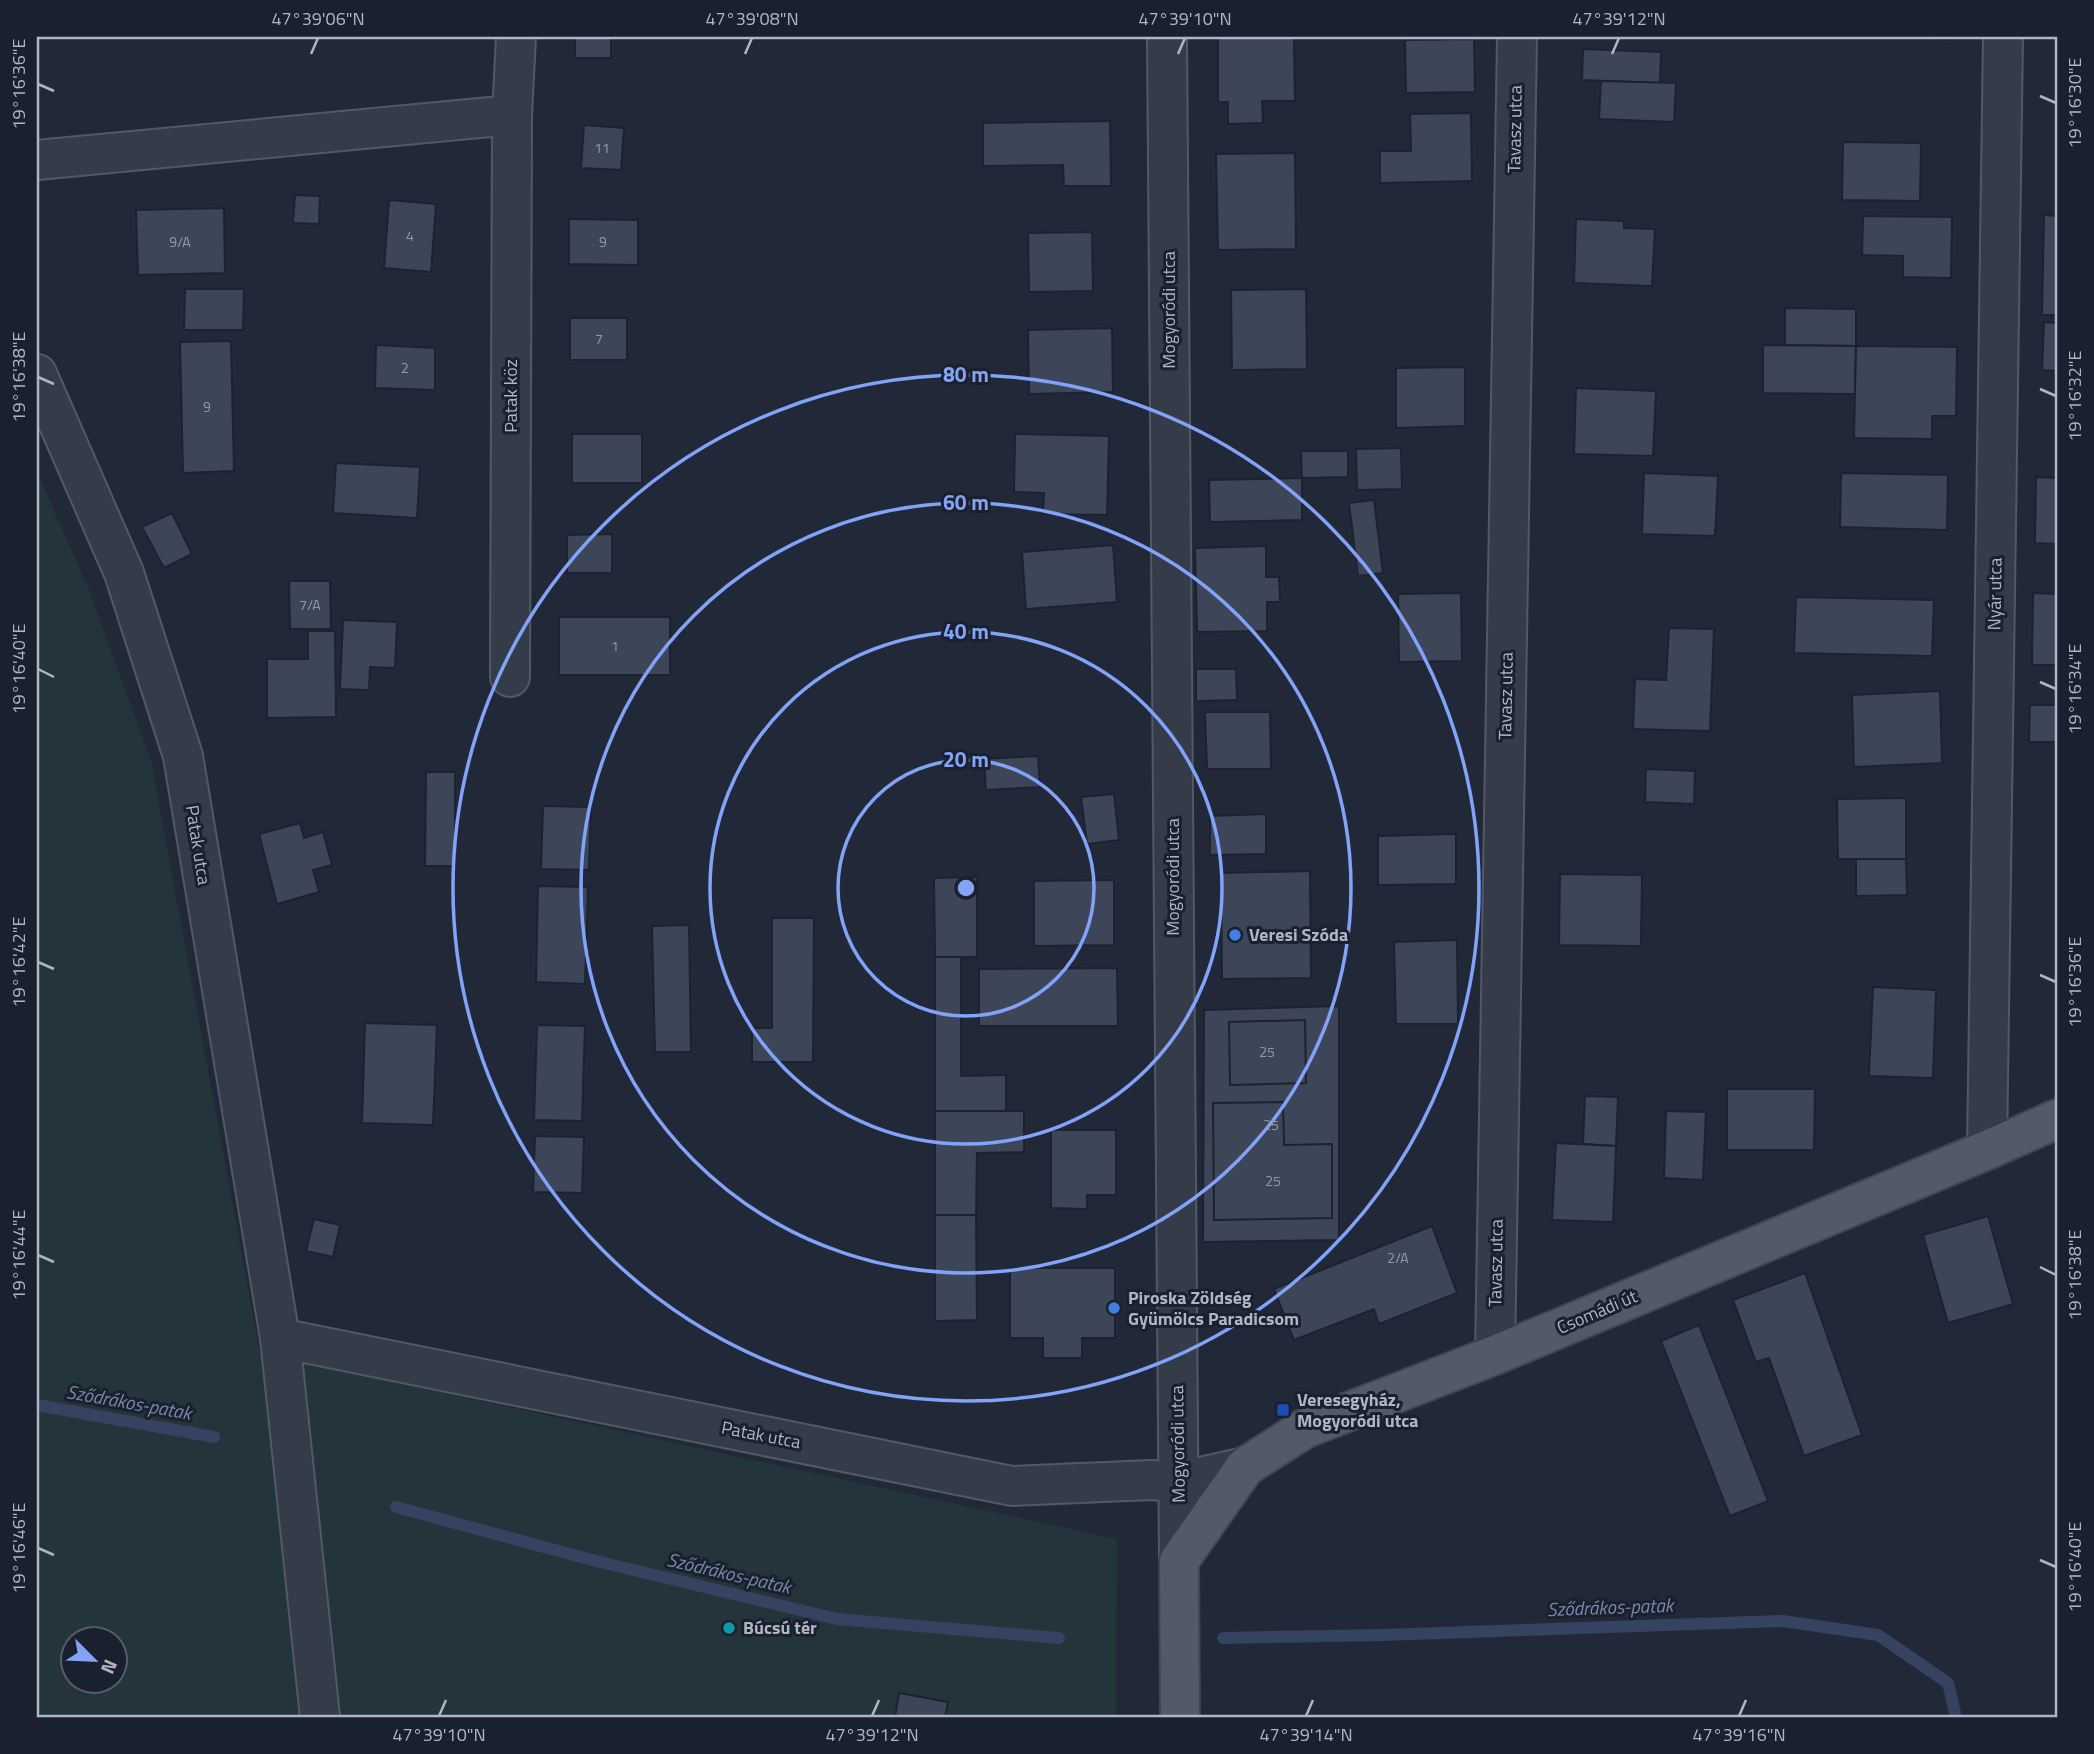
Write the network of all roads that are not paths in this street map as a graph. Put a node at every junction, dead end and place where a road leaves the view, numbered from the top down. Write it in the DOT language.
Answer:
graph roads {
  1 [pos="516,37"];
  2 [pos="1167,37"];
  3 [pos="1517,37"];
  4 [pos="2003,37"];
  5 [pos="512,115"];
  6 [pos="37,160"];
  7 [pos="37,374"];
  8 [pos="510,677"];
  9 [pos="2057,1119"];
  10 [pos="1987,1150"];
  11 [pos="280,1338"];
  12 [pos="1494,1355"];
  13 [pos="1245,1467"];
  14 [pos="1178,1482"];
  15 [pos="1179,1561"];
  16 [pos="320,1717"];
  17 [pos="1180,1717"];
  1 -- 5 [label="street, Patak köz"];
  2 -- 14 [label="street, Mogyoródi utca"];
  3 -- 12 [label="street, Tavasz utca"];
  4 -- 10 [label="street, Nyár utca"];
  5 -- 6 [label="street"];
  5 -- 8 [label="street, Patak köz"];
  7 -- 11 [label="street, Patak utca"];
  9 -- 10 [label="main road, Csomádi út"];
  10 -- 12 [label="main road, Csomádi út"];
  11 -- 14 [label="street, Patak utca"];
  11 -- 16 [label="street, Patak utca"];
  12 -- 13 [label="main road, Csomádi út"];
  13 -- 14 [label="street, Patak utca"];
  13 -- 15 [label="main road, Csomádi út"];
  14 -- 15 [label="street, Mogyoródi utca"];
  15 -- 17 [label="main road, Mogyoródi utca"];
}
